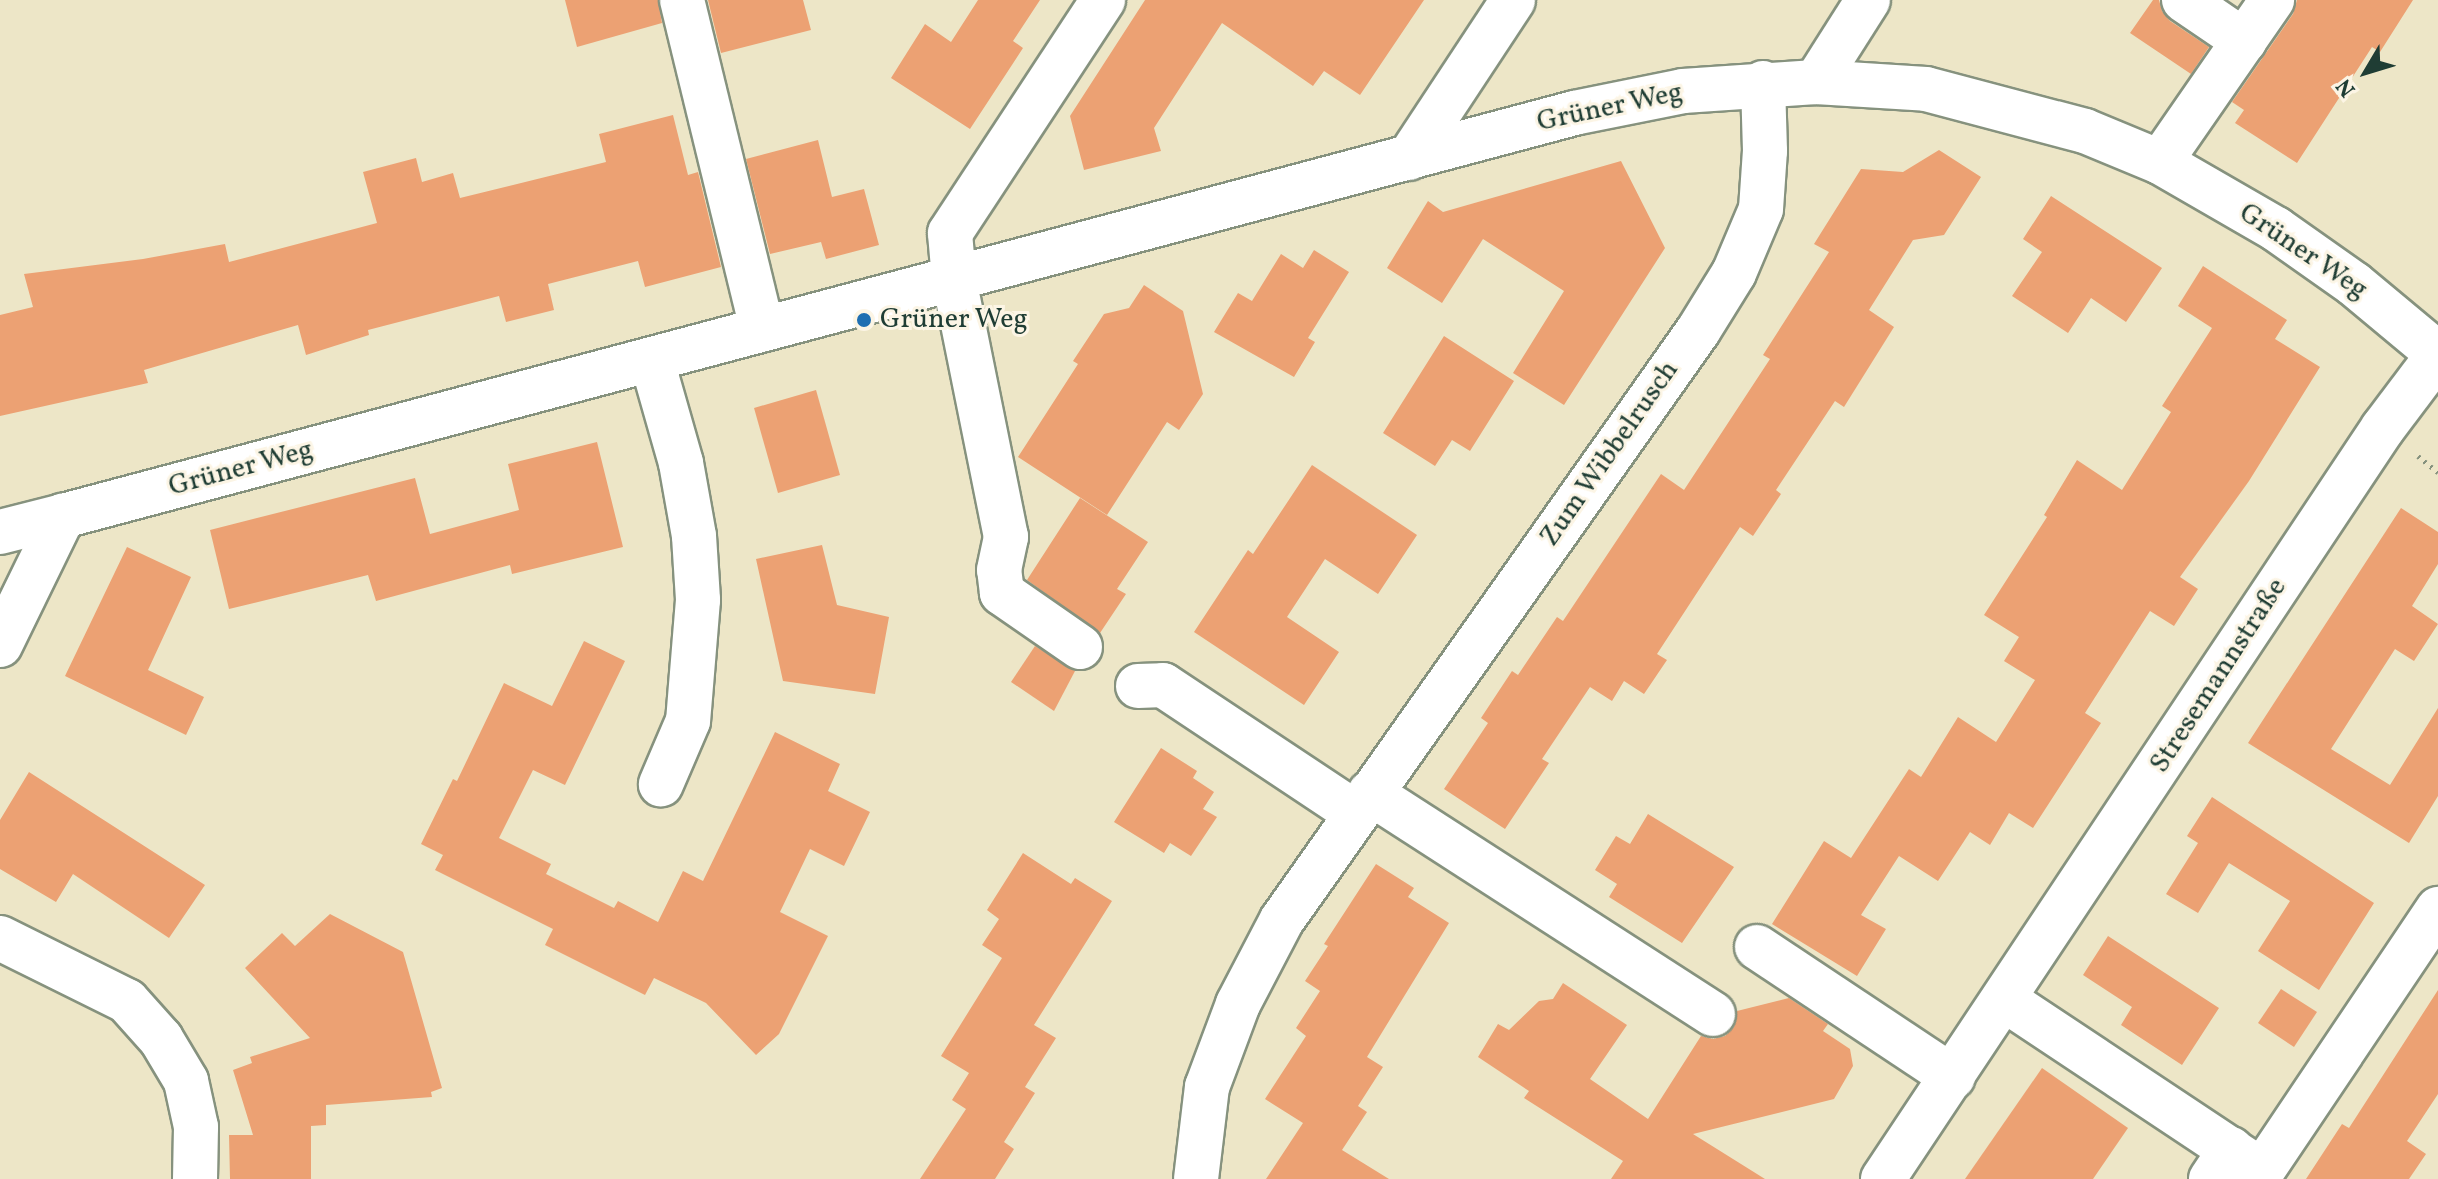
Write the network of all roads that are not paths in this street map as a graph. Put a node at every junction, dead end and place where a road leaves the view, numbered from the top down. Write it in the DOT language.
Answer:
graph roads {
  1 [pos="682,0"];
  2 [pos="1103,0"];
  3 [pos="1513,0"];
  4 [pos="1868,0"];
  5 [pos="2184,0"];
  6 [pos="2272,0"];
  7 [pos="2244,41"];
  8 [pos="1816,82"];
  9 [pos="1763,83"];
  10 [pos="1409,158"];
  11 [pos="2160,162"];
  12 [pos="954,279"];
  13 [pos="762,329"];
  14 [pos="2438,355"];
  15 [pos="652,361"];
  16 [pos="63,516"];
  17 [pos="0,532"];
  18 [pos="0,645"];
  19 [pos="1080,647"];
  20 [pos="1138,686"];
  21 [pos="661,784"];
  22 [pos="1363,803"];
  23 [pos="2438,909"];
  24 [pos="0,938"];
  25 [pos="1757,947"];
  26 [pos="2005,1000"];
  27 [pos="1713,1014"];
  28 [pos="1953,1077"];
  29 [pos="2221,1164"];
  30 [pos="195,1179"];
  31 [pos="1196,1179"];
  32 [pos="1883,1179"];
  1 -- 13 [label="street"];
  2 -- 12 [label="street"];
  3 -- 10 [label="street"];
  4 -- 8 [label="street"];
  5 -- 7 [label="street"];
  6 -- 7 [label="street"];
  7 -- 11 [label="street"];
  8 -- 9 [label="street, Grüner Weg"];
  8 -- 11 [label="street, Grüner Weg"];
  9 -- 10 [label="street, Grüner Weg"];
  9 -- 22 [label="street, Zum Wibbelrusch"];
  10 -- 12 [label="street, Grüner Weg"];
  11 -- 14 [label="street, Grüner Weg"];
  12 -- 13 [label="street, Grüner Weg"];
  12 -- 19 [label="street"];
  13 -- 15 [label="street, Grüner Weg"];
  14 -- 26 [label="street, Stresemannstraße"];
  15 -- 16 [label="street, Grüner Weg"];
  15 -- 21 [label="street"];
  16 -- 17 [label="street, Grüner Weg"];
  16 -- 18 [label="street"];
  20 -- 22 [label="street"];
  22 -- 27 [label="street"];
  22 -- 31 [label="street, Zum Wibbelrusch"];
  23 -- 29 [label="street"];
  24 -- 30 [label="street"];
  25 -- 28 [label="street"];
  26 -- 28 [label="street, Stresemannstraße"];
  26 -- 29 [label="street"];
  28 -- 32 [label="street, Stresemannstraße"];
}
